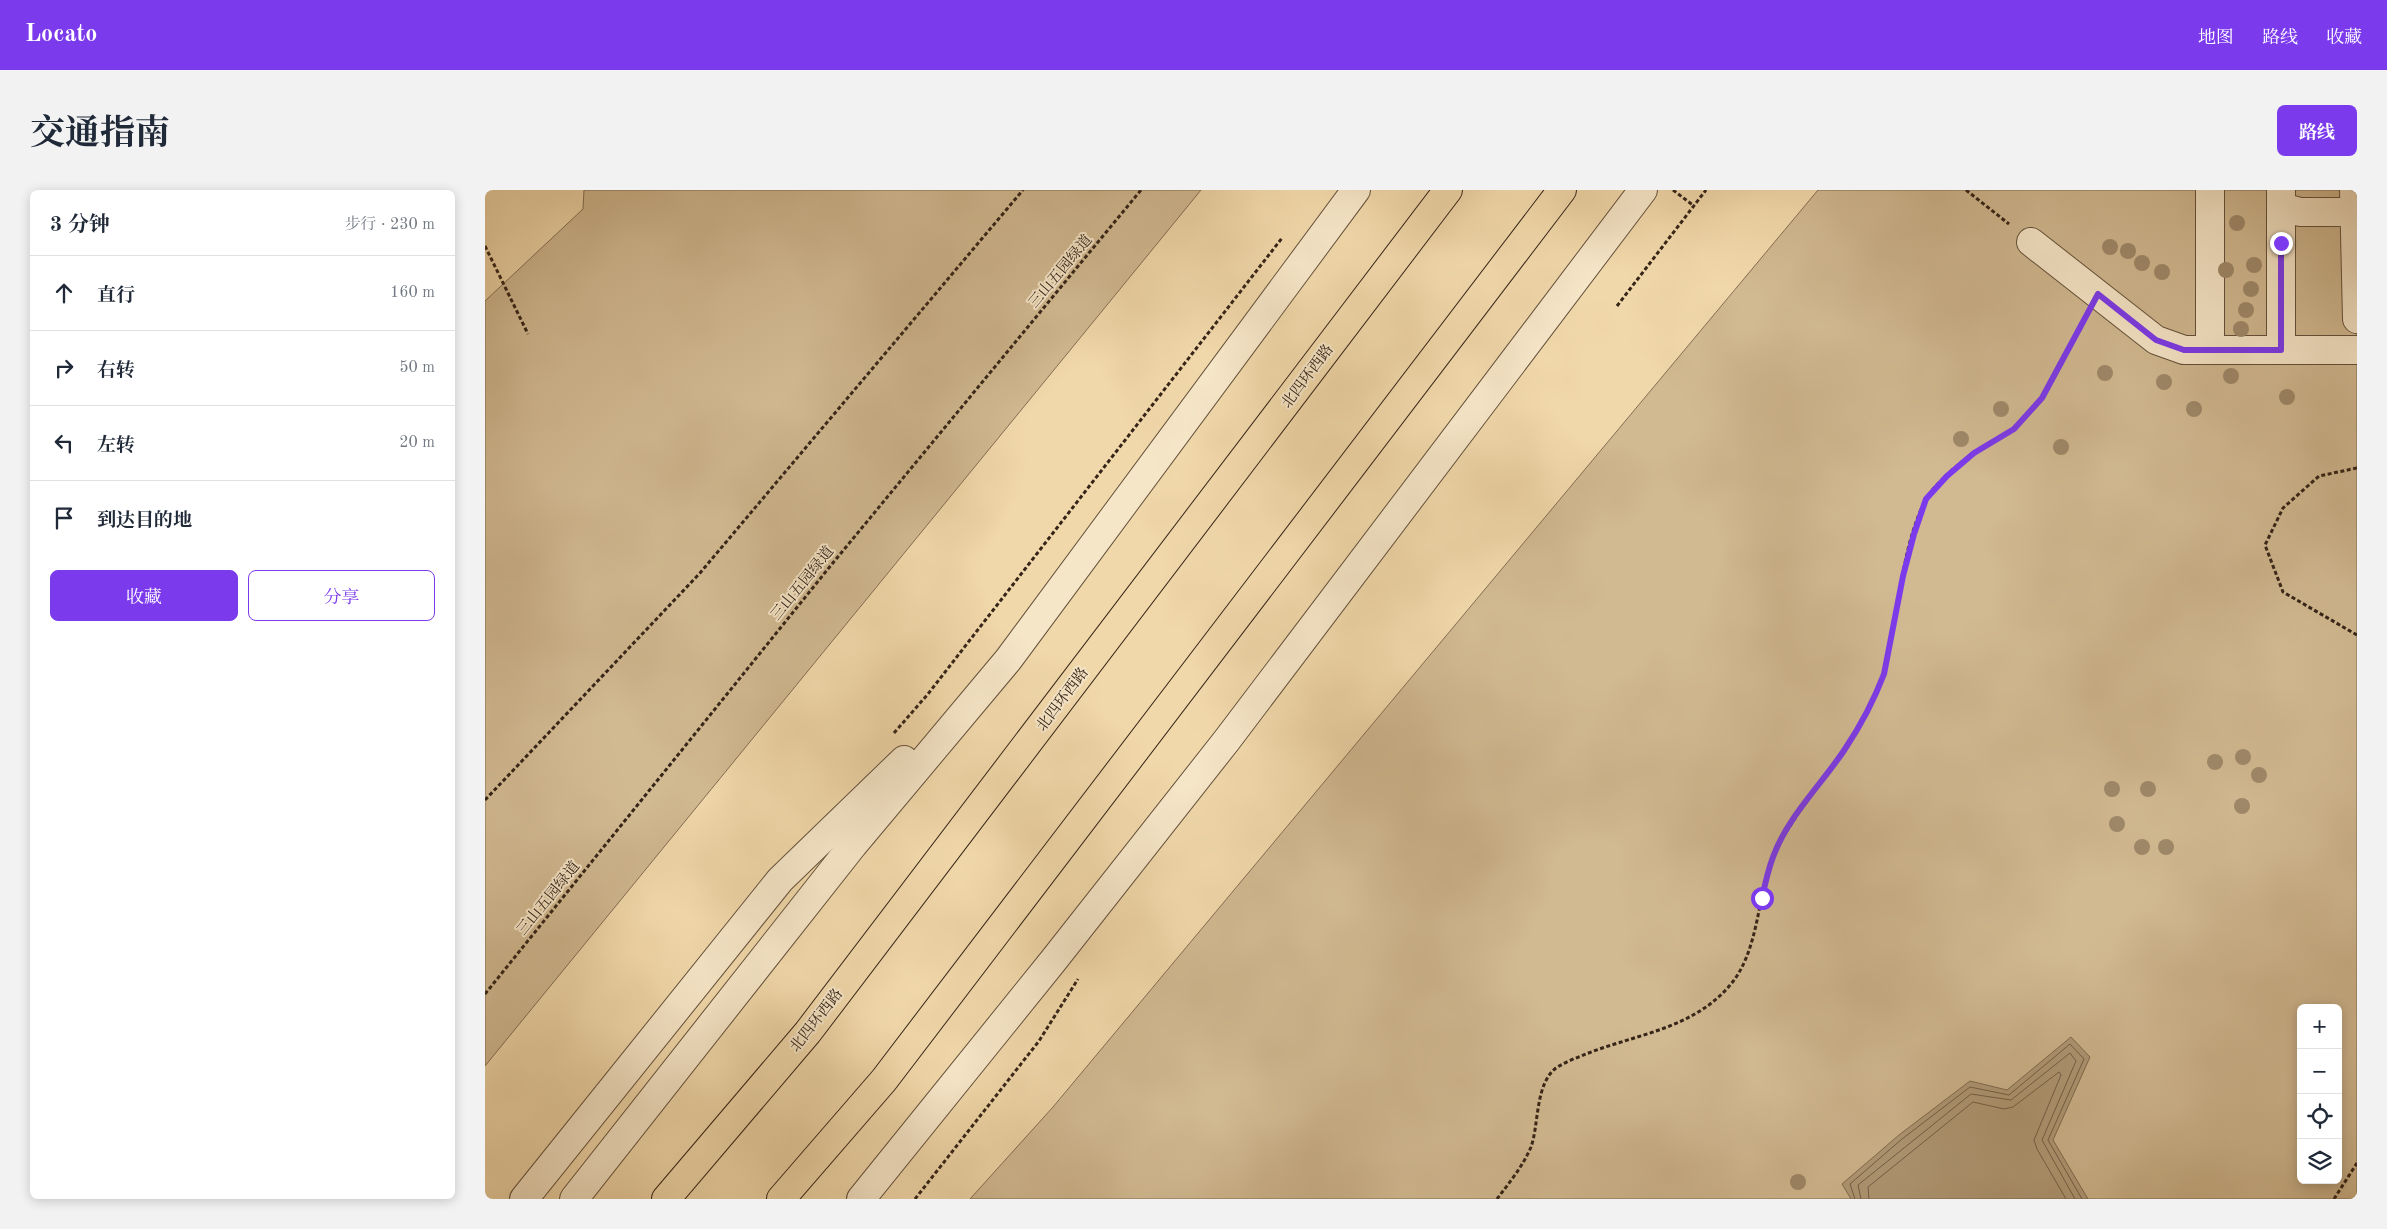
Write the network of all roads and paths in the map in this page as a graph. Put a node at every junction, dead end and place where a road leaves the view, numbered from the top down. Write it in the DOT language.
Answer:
graph roads {
  1 [pos="1023,190"];
  2 [pos="1141,190"];
  3 [pos="1356,190"];
  4 [pos="1448,190"];
  5 [pos="1562,190"];
  6 [pos="1643,190"];
  7 [pos="1673,190"];
  8 [pos="1706,190"];
  9 [pos="1966,190"];
  10 [pos="2210,190"];
  11 [pos="2281,199"];
  12 [pos="2355,204"];
  13 [pos="1694,206"];
  14 [pos="1282,237"];
  15 [pos="2031,242"];
  16 [pos="485,246"];
  17 [pos="2098,294"];
  18 [pos="1617,306"];
  19 [pos="2357,320"];
  20 [pos="528,334"];
  21 [pos="2210,350"];
  22 [pos="2281,350"];
  23 [pos="2357,350"];
  24 [pos="2357,468"];
  25 [pos="2357,635"];
  26 [pos="1007,660"];
  27 [pos="889,739"];
  28 [pos="485,800"];
  29 [pos="485,994"];
  30 [pos="707,1150"];
  31 [pos="2357,1163"];
  32 [pos="524,1199"];
  33 [pos="573,1199"];
  34 [pos="650,1199"];
  35 [pos="665,1199"];
  36 [pos="781,1199"];
  37 [pos="861,1199"];
  38 [pos="1497,1199"];
  39 [pos="2334,1199"];
  1 -- 28 [label="path"];
  2 -- 29 [label="path, 三山五园绿道"];
  3 -- 26 [label="street"];
  4 -- 30 [label="highway, 北四环西路"];
  5 -- 36 [label="highway"];
  6 -- 37 [label="street"];
  7 -- 13 [label="path"];
  8 -- 13 [label="path"];
  9 -- 15 [label="path"];
  10 -- 21 [label="street"];
  11 -- 12 [label="street"];
  11 -- 22 [label="street"];
  12 -- 19 [label="street"];
  13 -- 18 [label="path"];
  14 -- 27 [label="path"];
  15 -- 17 [label="street"];
  16 -- 20 [label="path"];
  17 -- 21 [label="street"];
  17 -- 38 [label="path"];
  21 -- 22 [label="street"];
  22 -- 23 [label="street"];
  24 -- 25 [label="path"];
  26 -- 32 [label="street"];
  26 -- 33 [label="street"];
  30 -- 34 [label="highway"];
  30 -- 35 [label="highway, 北四环西路"];
  31 -- 39 [label="path"];
}
